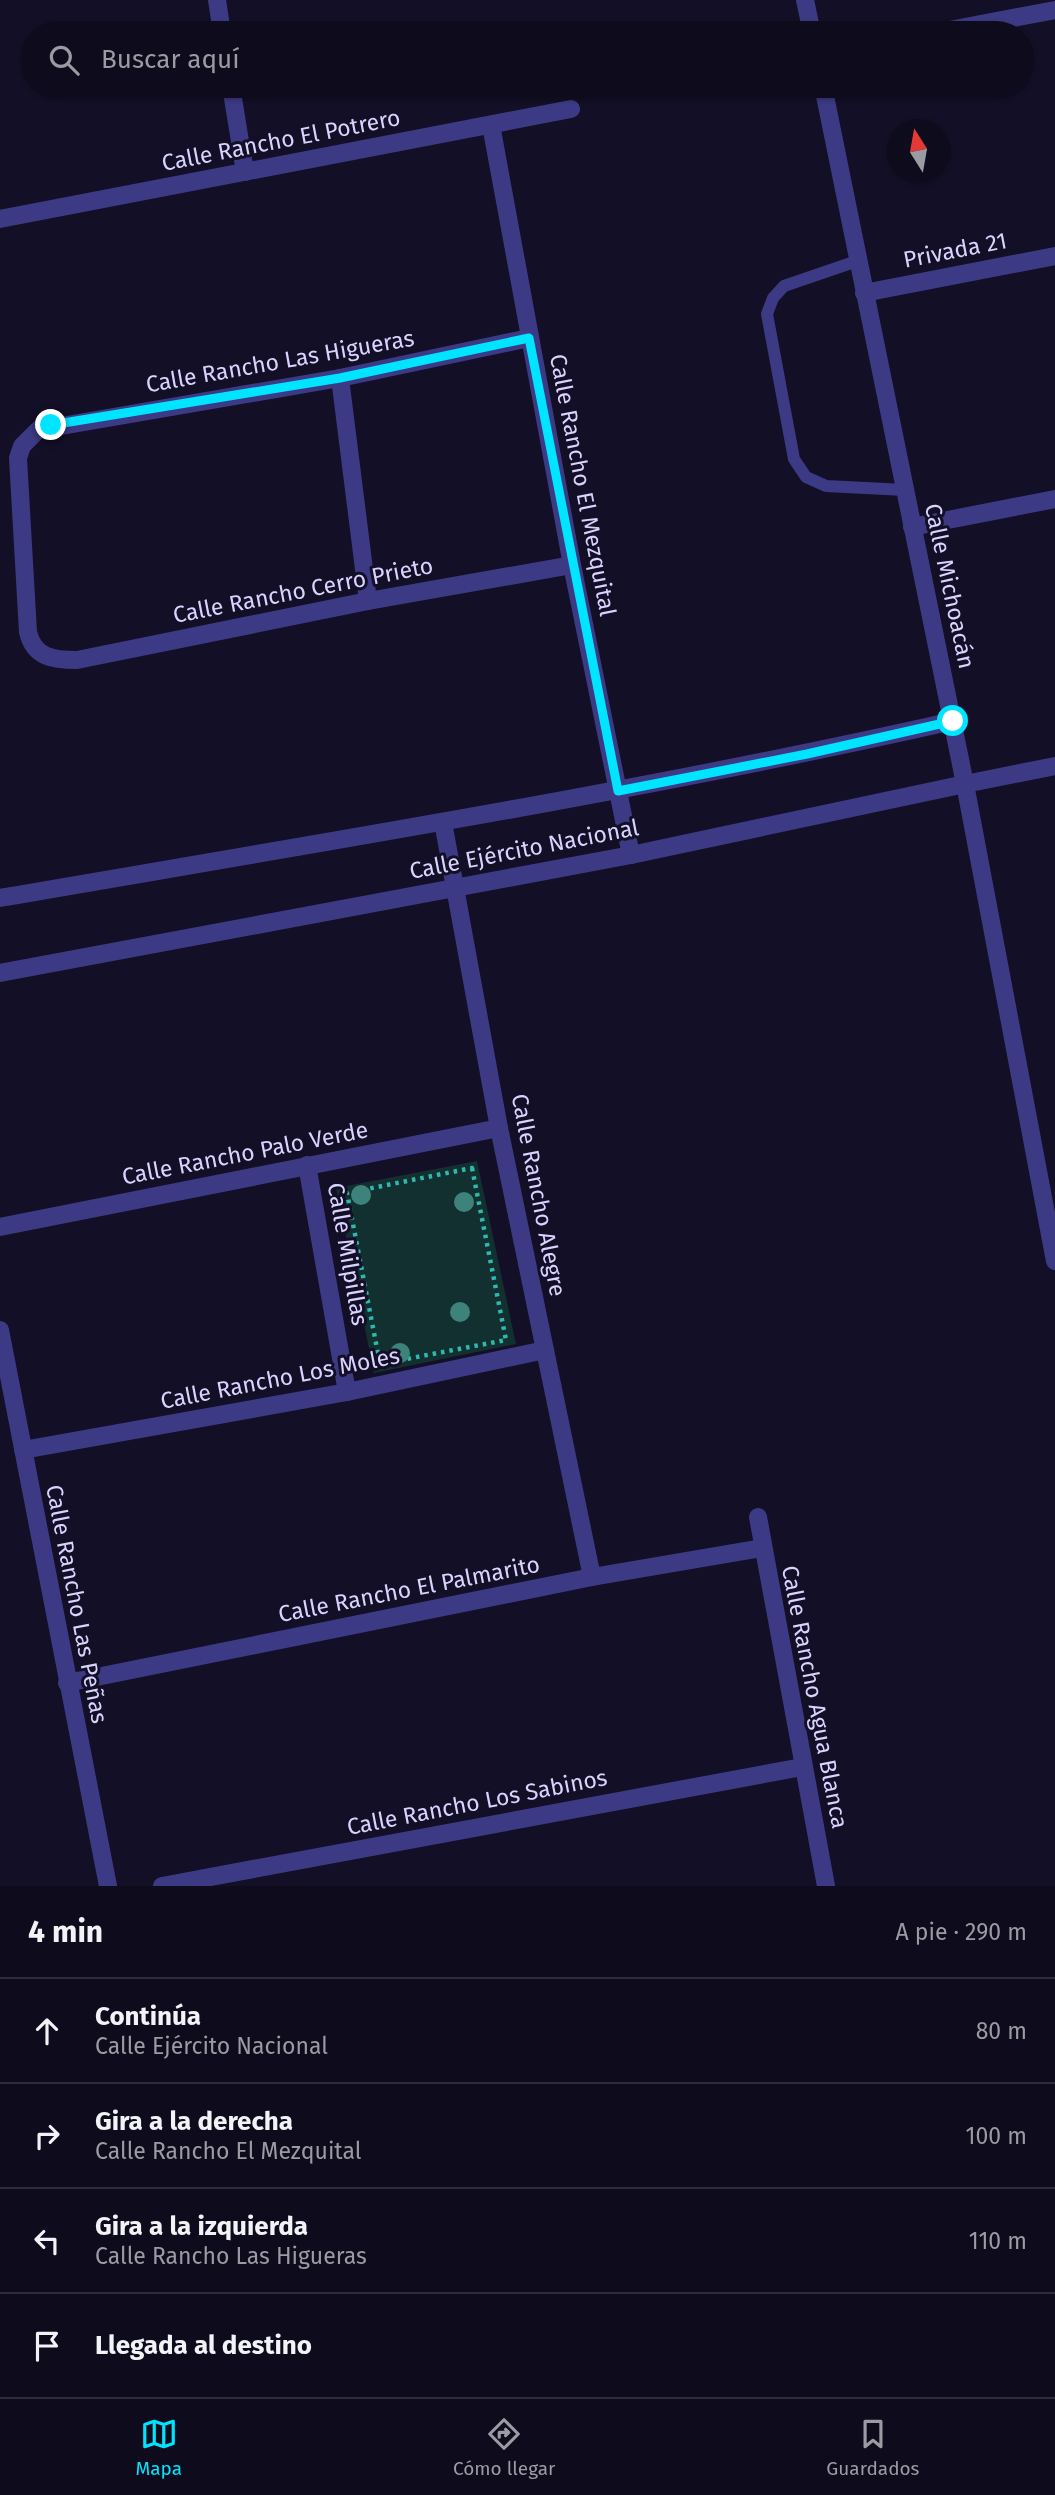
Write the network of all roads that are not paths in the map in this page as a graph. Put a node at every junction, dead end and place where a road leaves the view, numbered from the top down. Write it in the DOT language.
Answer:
graph roads {
  1 [pos="216,0"];
  2 [pos="805,0"];
  3 [pos="1055,10"];
  4 [pos="220,21"];
  5 [pos="809,21"];
  6 [pos="997,21"];
  7 [pos="233,98"];
  8 [pos="824,98"];
  9 [pos="571,109"];
  10 [pos="491,124"];
  11 [pos="245,172"];
  12 [pos="0,219"];
  13 [pos="1055,256"];
  14 [pos="857,261"];
  15 [pos="864,293"];
  16 [pos="529,338"];
  17 [pos="340,378"];
  18 [pos="905,490"];
  19 [pos="1055,499"];
  20 [pos="912,527"];
  21 [pos="572,565"];
  22 [pos="368,601"];
  23 [pos="44,655"];
  24 [pos="953,721"];
  25 [pos="1055,766"];
  26 [pos="965,784"];
  27 [pos="618,791"];
  28 [pos="443,822"];
  29 [pos="631,855"];
  30 [pos="455,887"];
  31 [pos="0,898"];
  32 [pos="0,973"];
  33 [pos="499,1128"];
  34 [pos="307,1165"];
  35 [pos="0,1227"];
  36 [pos="1055,1261"];
  37 [pos="0,1330"];
  38 [pos="545,1350"];
  39 [pos="347,1392"];
  40 [pos="23,1450"];
  41 [pos="758,1517"];
  42 [pos="762,1548"];
  43 [pos="592,1577"];
  44 [pos="67,1683"];
  45 [pos="802,1767"];
  46 [pos="107,1886"];
  47 [pos="162,1886"];
  48 [pos="826,1886"];
  1 -- 4 [label="street"];
  2 -- 5 [label="street"];
  3 -- 6 [label="street"];
  7 -- 11 [label="street"];
  8 -- 14 [label="street, Calle Michoacán"];
  9 -- 10 [label="street, Calle Rancho El Potrero"];
  10 -- 11 [label="street, Calle Rancho El Potrero"];
  10 -- 16 [label="street, Calle Rancho El Mezquital"];
  11 -- 12 [label="street, Calle Rancho El Potrero"];
  13 -- 15 [label="street, Privada 21"];
  14 -- 15 [label="street, Calle Michoacán"];
  14 -- 18 [label="lane"];
  15 -- 18 [label="street, Calle Michoacán"];
  16 -- 17 [label="street, Calle Rancho Las Higueras"];
  16 -- 21 [label="street, Calle Rancho El Mezquital"];
  17 -- 22 [label="street"];
  17 -- 23 [label="street, Calle Rancho Las Higueras"];
  18 -- 20 [label="street, Calle Michoacán"];
  19 -- 20 [label="street"];
  20 -- 24 [label="street, Calle Michoacán"];
  21 -- 22 [label="street, Calle Rancho Cerro Prieto"];
  21 -- 27 [label="street, Calle Rancho El Mezquital"];
  22 -- 23 [label="street, Calle Rancho Cerro Prieto"];
  24 -- 26 [label="street, Calle Michoacán"];
  24 -- 27 [label="street, Calle Ejército Nacional"];
  25 -- 26 [label="street, Calle Ejército Nacional"];
  26 -- 29 [label="street, Calle Ejército Nacional"];
  26 -- 36 [label="street, Calle Michoacán"];
  27 -- 28 [label="street, Calle Ejército Nacional"];
  27 -- 29 [label="street, Calle Rancho El Mezquital"];
  28 -- 30 [label="street, Calle Rancho Alegre"];
  28 -- 31 [label="street, Calle Ejército Nacional"];
  29 -- 30 [label="street, Calle Ejército Nacional"];
  30 -- 32 [label="street, Calle Ejército Nacional"];
  30 -- 33 [label="street, Calle Rancho Alegre"];
  33 -- 34 [label="street, Calle Rancho Palo Verde"];
  33 -- 38 [label="street, Calle Rancho Alegre"];
  34 -- 35 [label="street, Calle Rancho Palo Verde"];
  34 -- 39 [label="street, Calle Milpillas"];
  37 -- 40 [label="street, Calle Rancho Las Peñas"];
  38 -- 39 [label="street, Calle Rancho Los Moles"];
  38 -- 43 [label="street, Calle Rancho Alegre"];
  39 -- 40 [label="street, Calle Rancho Los Moles"];
  40 -- 44 [label="street, Calle Rancho Las Peñas"];
  41 -- 42 [label="street, Calle Rancho Agua Blanca"];
  42 -- 43 [label="street, Calle Rancho El Palmarito"];
  42 -- 45 [label="street, Calle Rancho Agua Blanca"];
  43 -- 44 [label="street, Calle Rancho El Palmarito"];
  44 -- 46 [label="street, Calle Rancho Las Peñas"];
  45 -- 47 [label="street, Calle Rancho Los Sabinos"];
  45 -- 48 [label="street, Calle Rancho Agua Blanca"];
}
